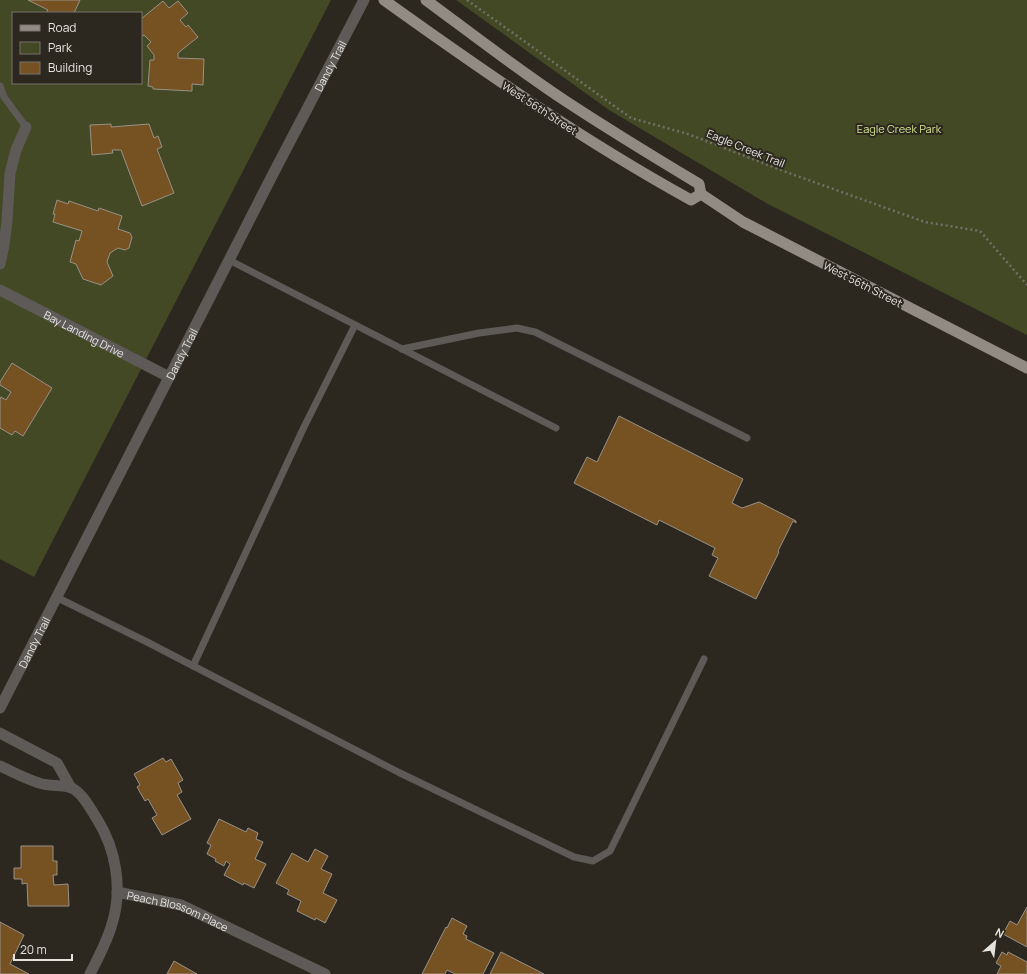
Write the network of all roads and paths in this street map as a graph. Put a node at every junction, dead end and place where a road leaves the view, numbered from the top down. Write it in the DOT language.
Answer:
graph roads {
  1 [pos="364,0"];
  2 [pos="384,0"];
  3 [pos="426,0"];
  4 [pos="467,0"];
  5 [pos="0,86"];
  6 [pos="26,127"];
  7 [pos="701,194"];
  8 [pos="229,260"];
  9 [pos="0,264"];
  10 [pos="1027,285"];
  11 [pos="0,290"];
  12 [pos="355,325"];
  13 [pos="402,349"];
  14 [pos="1027,368"];
  15 [pos="169,377"];
  16 [pos="556,428"];
  17 [pos="747,438"];
  18 [pos="56,598"];
  19 [pos="704,659"];
  20 [pos="192,666"];
  21 [pos="0,708"];
  22 [pos="0,733"];
  23 [pos="0,766"];
  24 [pos="71,788"];
  25 [pos="117,892"];
  26 [pos="90,974"];
  27 [pos="325,974"];
  1 -- 8 [label="street, Dandy Trail"];
  2 -- 7 [label="main road, West 56th Street"];
  3 -- 7 [label="main road, West 56th Street"];
  4 -- 10 [label="path, Eagle Creek Trail"];
  5 -- 6 [label="lane"];
  6 -- 9 [label="street"];
  7 -- 14 [label="main road, West 56th Street"];
  8 -- 12 [label="lane"];
  8 -- 15 [label="street, Dandy Trail"];
  11 -- 15 [label="street, Bay Landing Drive"];
  12 -- 13 [label="lane"];
  12 -- 20 [label="lane"];
  13 -- 16 [label="lane"];
  13 -- 17 [label="lane"];
  15 -- 18 [label="street, Dandy Trail"];
  18 -- 20 [label="lane"];
  18 -- 21 [label="street, Dandy Trail"];
  19 -- 20 [label="lane"];
  22 -- 24 [label="street, Peach Blossom Place"];
  23 -- 24 [label="street"];
  24 -- 25 [label="street, Peach Blossom Place"];
  25 -- 26 [label="street"];
  25 -- 27 [label="street, Peach Blossom Place"];
}
